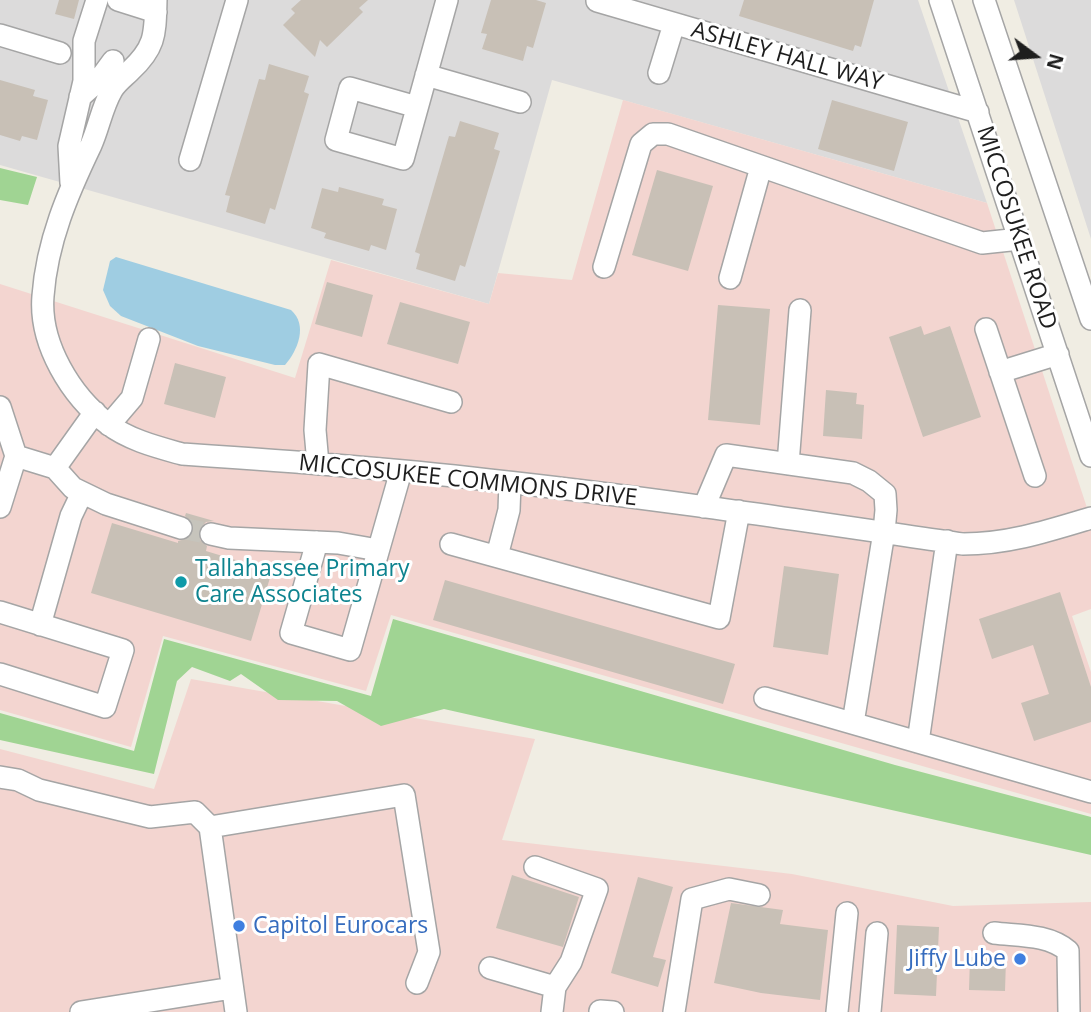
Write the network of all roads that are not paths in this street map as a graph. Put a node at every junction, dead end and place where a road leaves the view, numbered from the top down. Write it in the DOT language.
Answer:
graph roads {
  1 [pos="97,0"];
  2 [pos="118,0"];
  3 [pos="237,0"];
  4 [pos="447,0"];
  5 [pos="940,0"];
  6 [pos="984,0"];
  7 [pos="597,1"];
  8 [pos="156,6"];
  9 [pos="674,24"];
  10 [pos="0,35"];
  11 [pos="60,53"];
  12 [pos="113,61"];
  13 [pos="659,73"];
  14 [pos="426,75"];
  15 [pos="80,97"];
  16 [pos="520,102"];
  17 [pos="417,107"];
  18 [pos="978,113"];
  19 [pos="190,160"];
  20 [pos="761,167"];
  21 [pos="71,185"];
  22 [pos="1020,239"];
  23 [pos="604,267"];
  24 [pos="730,278"];
  25 [pos="800,310"];
  26 [pos="1091,319"];
  27 [pos="986,328"];
  28 [pos="149,339"];
  29 [pos="1058,354"];
  30 [pos="1000,372"];
  31 [pos="451,402"];
  32 [pos="0,407"];
  33 [pos="102,419"];
  34 [pos="16,456"];
  35 [pos="1091,456"];
  36 [pos="318,464"];
  37 [pos="788,464"];
  38 [pos="55,468"];
  39 [pos="401,471"];
  40 [pos="1035,476"];
  41 [pos="510,483"];
  42 [pos="82,493"];
  43 [pos="0,507"];
  44 [pos="704,507"];
  45 [pos="739,511"];
  46 [pos="1091,518"];
  47 [pos="181,528"];
  48 [pos="884,532"];
  49 [pos="211,534"];
  50 [pos="947,541"];
  51 [pos="317,542"];
  52 [pos="452,544"];
  53 [pos="378,550"];
  54 [pos="497,556"];
  55 [pos="0,612"];
  56 [pos="40,625"];
  57 [pos="0,674"];
  58 [pos="765,698"];
  59 [pos="853,723"];
  60 [pos="918,742"];
  61 [pos="0,777"];
  62 [pos="1091,792"];
  63 [pos="209,827"];
  64 [pos="535,867"];
  65 [pos="759,895"];
  66 [pos="847,913"];
  67 [pos="877,933"];
  68 [pos="993,933"];
  69 [pos="490,968"];
  70 [pos="417,983"];
  71 [pos="555,987"];
  72 [pos="232,988"];
  73 [pos="81,1012"];
  74 [pos="236,1012"];
  75 [pos="552,1012"];
  76 [pos="674,1012"];
  77 [pos="837,1012"];
  78 [pos="870,1012"];
  79 [pos="1069,1012"];
  1 -- 15 [label="street"];
  2 -- 8 [label="street"];
  3 -- 19 [label="street"];
  4 -- 14 [label="street"];
  5 -- 18 [label="street, MICCOSUKEE ROAD"];
  6 -- 26 [label="street, MICCOSUKEE ROAD"];
  7 -- 9 [label="street, ASHLEY HALL WAY"];
  8 -- 21 [label="street"];
  9 -- 13 [label="street"];
  9 -- 18 [label="street, ASHLEY HALL WAY"];
  10 -- 11 [label="street"];
  12 -- 15 [label="street"];
  14 -- 16 [label="street"];
  14 -- 17 [label="street"];
  15 -- 21 [label="street"];
  18 -- 22 [label="street, MICCOSUKEE ROAD"];
  20 -- 22 [label="street"];
  20 -- 23 [label="street"];
  20 -- 24 [label="street"];
  21 -- 33 [label="street, MICCOSUKEE COMMONS DRIVE"];
  22 -- 29 [label="street, MICCOSUKEE ROAD"];
  25 -- 37 [label="street"];
  27 -- 30 [label="street"];
  28 -- 33 [label="street"];
  29 -- 30 [label="street"];
  29 -- 35 [label="street, MICCOSUKEE ROAD"];
  30 -- 40 [label="street"];
  31 -- 36 [label="street"];
  32 -- 34 [label="street"];
  33 -- 36 [label="street, MICCOSUKEE COMMONS DRIVE"];
  33 -- 38 [label="street"];
  34 -- 38 [label="street"];
  34 -- 43 [label="street"];
  36 -- 39 [label="street, MICCOSUKEE COMMONS DRIVE"];
  37 -- 44 [label="street"];
  37 -- 48 [label="street"];
  38 -- 42 [label="street"];
  39 -- 41 [label="street, MICCOSUKEE COMMONS DRIVE"];
  39 -- 53 [label="street"];
  41 -- 44 [label="street, MICCOSUKEE COMMONS DRIVE"];
  41 -- 54 [label="street"];
  42 -- 47 [label="street"];
  42 -- 56 [label="street"];
  44 -- 45 [label="street, MICCOSUKEE COMMONS DRIVE"];
  45 -- 48 [label="street, MICCOSUKEE COMMONS DRIVE"];
  45 -- 54 [label="street"];
  46 -- 50 [label="street, MICCOSUKEE COMMONS DRIVE"];
  48 -- 50 [label="street, MICCOSUKEE COMMONS DRIVE"];
  48 -- 59 [label="street"];
  49 -- 51 [label="street"];
  50 -- 60 [label="street"];
  51 -- 53 [label="street"];
  51 -- 53 [label="street"];
  52 -- 54 [label="street"];
  55 -- 56 [label="street"];
  56 -- 57 [label="street"];
  58 -- 59 [label="street"];
  59 -- 60 [label="street"];
  60 -- 62 [label="street"];
  61 -- 63 [label="street"];
  63 -- 70 [label="street"];
  63 -- 72 [label="street"];
  64 -- 71 [label="street"];
  65 -- 76 [label="street"];
  66 -- 77 [label="street"];
  67 -- 78 [label="street"];
  68 -- 79 [label="street"];
  69 -- 71 [label="street"];
  71 -- 75 [label="street"];
  72 -- 73 [label="street"];
  72 -- 74 [label="street"];
}
